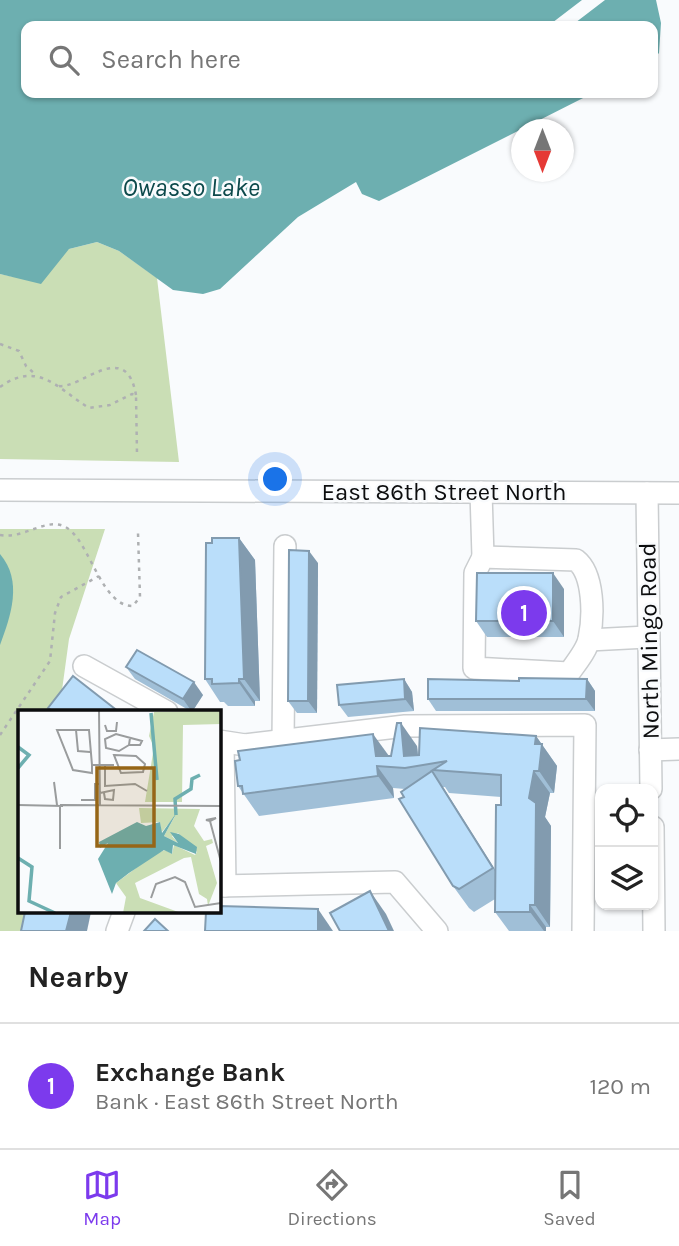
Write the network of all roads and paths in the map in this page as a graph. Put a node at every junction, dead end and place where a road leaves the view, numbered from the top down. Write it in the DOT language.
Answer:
graph roads {
  1 [pos="0,344"];
  2 [pos="37,376"];
  3 [pos="59,386"];
  4 [pos="0,387"];
  5 [pos="136,395"];
  6 [pos="137,454"];
  7 [pos="0,490"];
  8 [pos="481,492"];
  9 [pos="648,493"];
  10 [pos="679,493"];
  11 [pos="138,533"];
  12 [pos="0,535"];
  13 [pos="285,546"];
  14 [pos="483,558"];
  15 [pos="99,576"];
  16 [pos="648,637"];
  17 [pos="589,640"];
  18 [pos="84,666"];
  19 [pos="163,710"];
  20 [pos="0,735"];
  21 [pos="283,741"];
  22 [pos="221,742"];
  23 [pos="679,748"];
  24 [pos="650,750"];
  25 [pos="651,784"];
  26 [pos="653,847"];
  27 [pos="222,886"];
  28 [pos="123,914"];
  29 [pos="117,931"];
  30 [pos="437,931"];
  31 [pos="583,931"];
  32 [pos="654,931"];
  1 -- 2 [label="path"];
  2 -- 3 [label="path"];
  2 -- 4 [label="path"];
  3 -- 5 [label="path"];
  3 -- 5 [label="path"];
  5 -- 6 [label="path"];
  7 -- 8 [label="street, East 86th Street North"];
  8 -- 9 [label="street, East 86th Street North"];
  8 -- 14 [label="street"];
  9 -- 10 [label="street, East 86th Street North"];
  9 -- 16 [label="street, North Mingo Road"];
  11 -- 15 [label="path"];
  12 -- 15 [label="path"];
  13 -- 21 [label="street"];
  14 -- 17 [label="street"];
  14 -- 17 [label="street"];
  15 -- 20 [label="path"];
  16 -- 17 [label="street"];
  16 -- 24 [label="street, North Mingo Road"];
  18 -- 19 [label="street"];
  21 -- 22 [label="street"];
  21 -- 31 [label="street"];
  22 -- 27 [label="street"];
  23 -- 24 [label="street"];
  24 -- 25 [label="street, North Mingo Road"];
  26 -- 32 [label="street"];
  27 -- 30 [label="street"];
  28 -- 29 [label="street"];
}
